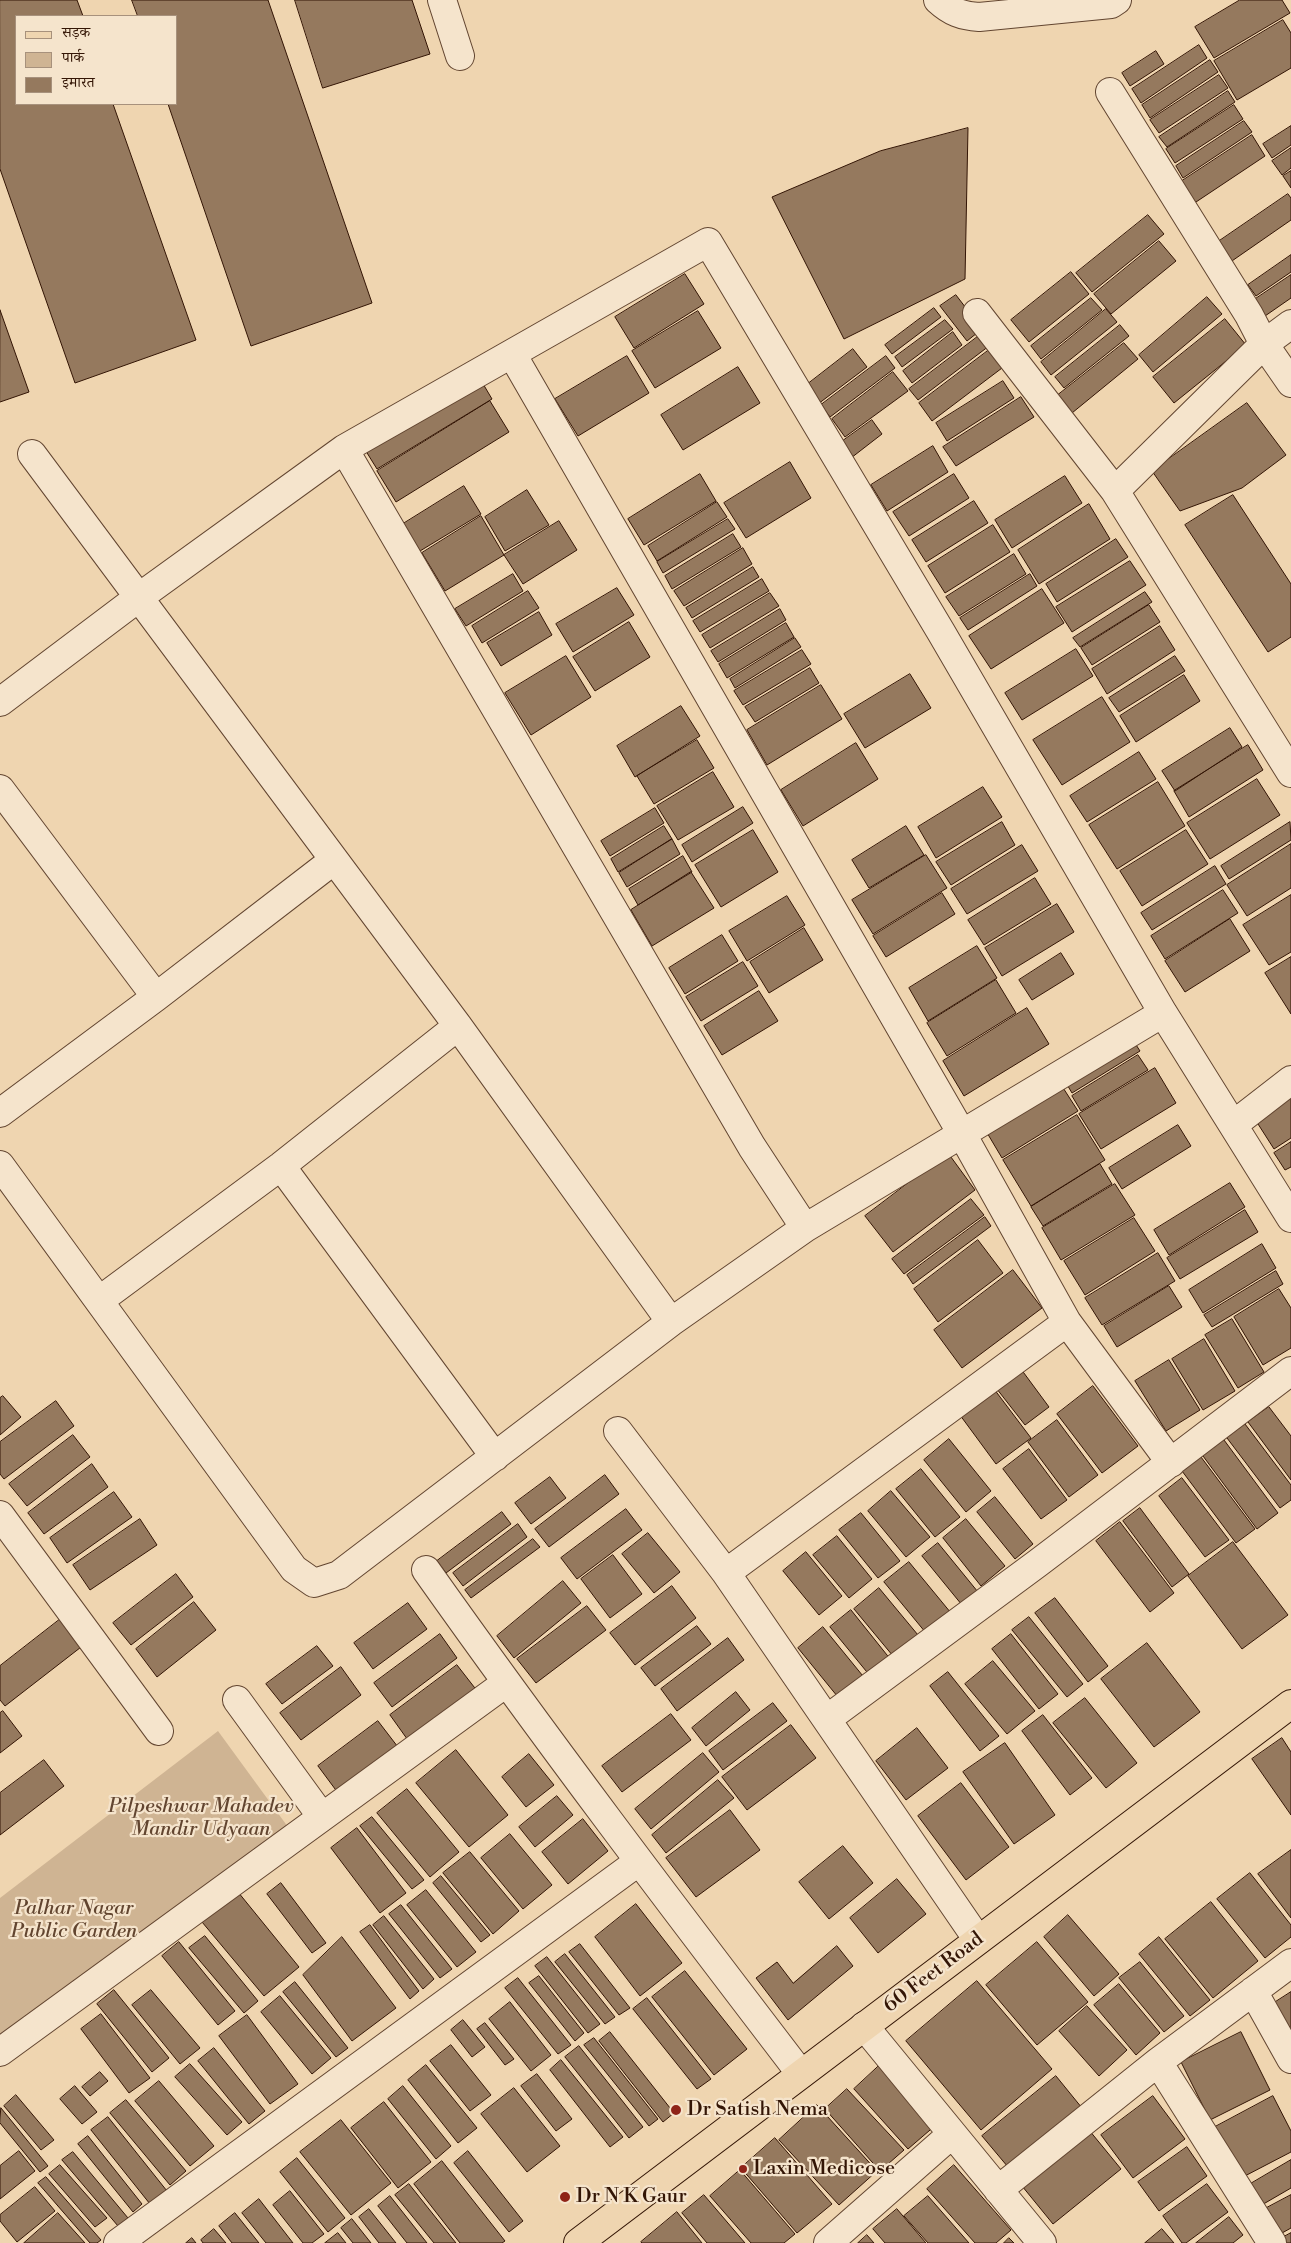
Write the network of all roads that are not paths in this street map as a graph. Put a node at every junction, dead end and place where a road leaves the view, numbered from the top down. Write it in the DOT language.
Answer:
graph roads {
  1 [pos="442,0"];
  2 [pos="938,0"];
  3 [pos="1117,0"];
  4 [pos="460,56"];
  5 [pos="1110,92"];
  6 [pos="977,312"];
  7 [pos="1291,324"];
  8 [pos="1264,344"];
  9 [pos="512,354"];
  10 [pos="1291,383"];
  11 [pos="344,449"];
  12 [pos="32,454"];
  13 [pos="1115,491"];
  14 [pos="138,598"];
  15 [pos="0,702"];
  16 [pos="1291,773"];
  17 [pos="0,789"];
  18 [pos="334,860"];
  19 [pos="156,997"];
  20 [pos="1163,1013"];
  21 [pos="458,1026"];
  22 [pos="1291,1080"];
  23 [pos="0,1113"];
  24 [pos="1233,1125"];
  25 [pos="962,1134"];
  26 [pos="0,1165"];
  27 [pos="281,1166"];
  28 [pos="1291,1218"];
  29 [pos="805,1228"];
  30 [pos="100,1300"];
  31 [pos="671,1322"];
  32 [pos="1067,1322"];
  33 [pos="1291,1371"];
  34 [pos="618,1430"];
  35 [pos="494,1457"];
  36 [pos="1171,1463"];
  37 [pos="0,1515"];
  38 [pos="426,1570"];
  39 [pos="726,1573"];
  40 [pos="506,1683"];
  41 [pos="237,1700"];
  42 [pos="1291,1704"];
  43 [pos="827,1719"];
  44 [pos="159,1731"];
  45 [pos="322,1817"];
  46 [pos="638,1862"];
  47 [pos="978,1940"];
  48 [pos="1291,1963"];
  49 [pos="1253,1991"];
  50 [pos="864,2026"];
  51 [pos="0,2052"];
  52 [pos="1290,2054"];
  53 [pos="1158,2062"];
  54 [pos="801,2074"];
  55 [pos="952,2134"];
  56 [pos="998,2190"];
  57 [pos="118,2243"];
  58 [pos="578,2243"];
  59 [pos="828,2243"];
  60 [pos="1042,2243"];
  61 [pos="1272,2243"];
  1 -- 4 [label="street"];
  2 -- 3 [label="street"];
  5 -- 8 [label="street"];
  6 -- 13 [label="street"];
  7 -- 8 [label="street"];
  8 -- 10 [label="street"];
  8 -- 13 [label="street"];
  9 -- 11 [label="street"];
  9 -- 20 [label="street"];
  9 -- 25 [label="street"];
  11 -- 14 [label="street"];
  11 -- 29 [label="street"];
  12 -- 14 [label="street"];
  13 -- 16 [label="street"];
  14 -- 15 [label="street"];
  14 -- 18 [label="street"];
  17 -- 19 [label="street"];
  18 -- 19 [label="street"];
  18 -- 21 [label="street"];
  19 -- 23 [label="street"];
  20 -- 24 [label="street"];
  20 -- 25 [label="street"];
  21 -- 27 [label="street"];
  21 -- 31 [label="street"];
  22 -- 24 [label="street"];
  24 -- 28 [label="street"];
  25 -- 29 [label="street"];
  25 -- 32 [label="street"];
  26 -- 30 [label="street"];
  27 -- 30 [label="street"];
  27 -- 35 [label="street"];
  29 -- 31 [label="street"];
  30 -- 35 [label="street"];
  31 -- 35 [label="street"];
  32 -- 36 [label="street"];
  32 -- 39 [label="street"];
  33 -- 36 [label="street"];
  34 -- 39 [label="street"];
  36 -- 43 [label="street"];
  37 -- 44 [label="street"];
  38 -- 40 [label="street"];
  39 -- 43 [label="street"];
  40 -- 45 [label="street"];
  40 -- 46 [label="street"];
  41 -- 45 [label="street"];
  42 -- 47 [label="main road, 60 Feet Road"];
  43 -- 47 [label="street"];
  45 -- 51 [label="street"];
  46 -- 54 [label="street"];
  46 -- 57 [label="street"];
  47 -- 50 [label="main road, 60 Feet Road"];
  48 -- 49 [label="street"];
  49 -- 52 [label="street"];
  49 -- 53 [label="street"];
  50 -- 54 [label="main road, 60 Feet Road"];
  50 -- 55 [label="street"];
  53 -- 56 [label="street"];
  53 -- 61 [label="street"];
  54 -- 58 [label="main road, 60 Feet Road"];
  55 -- 56 [label="street"];
  55 -- 59 [label="street"];
  56 -- 60 [label="street"];
}
